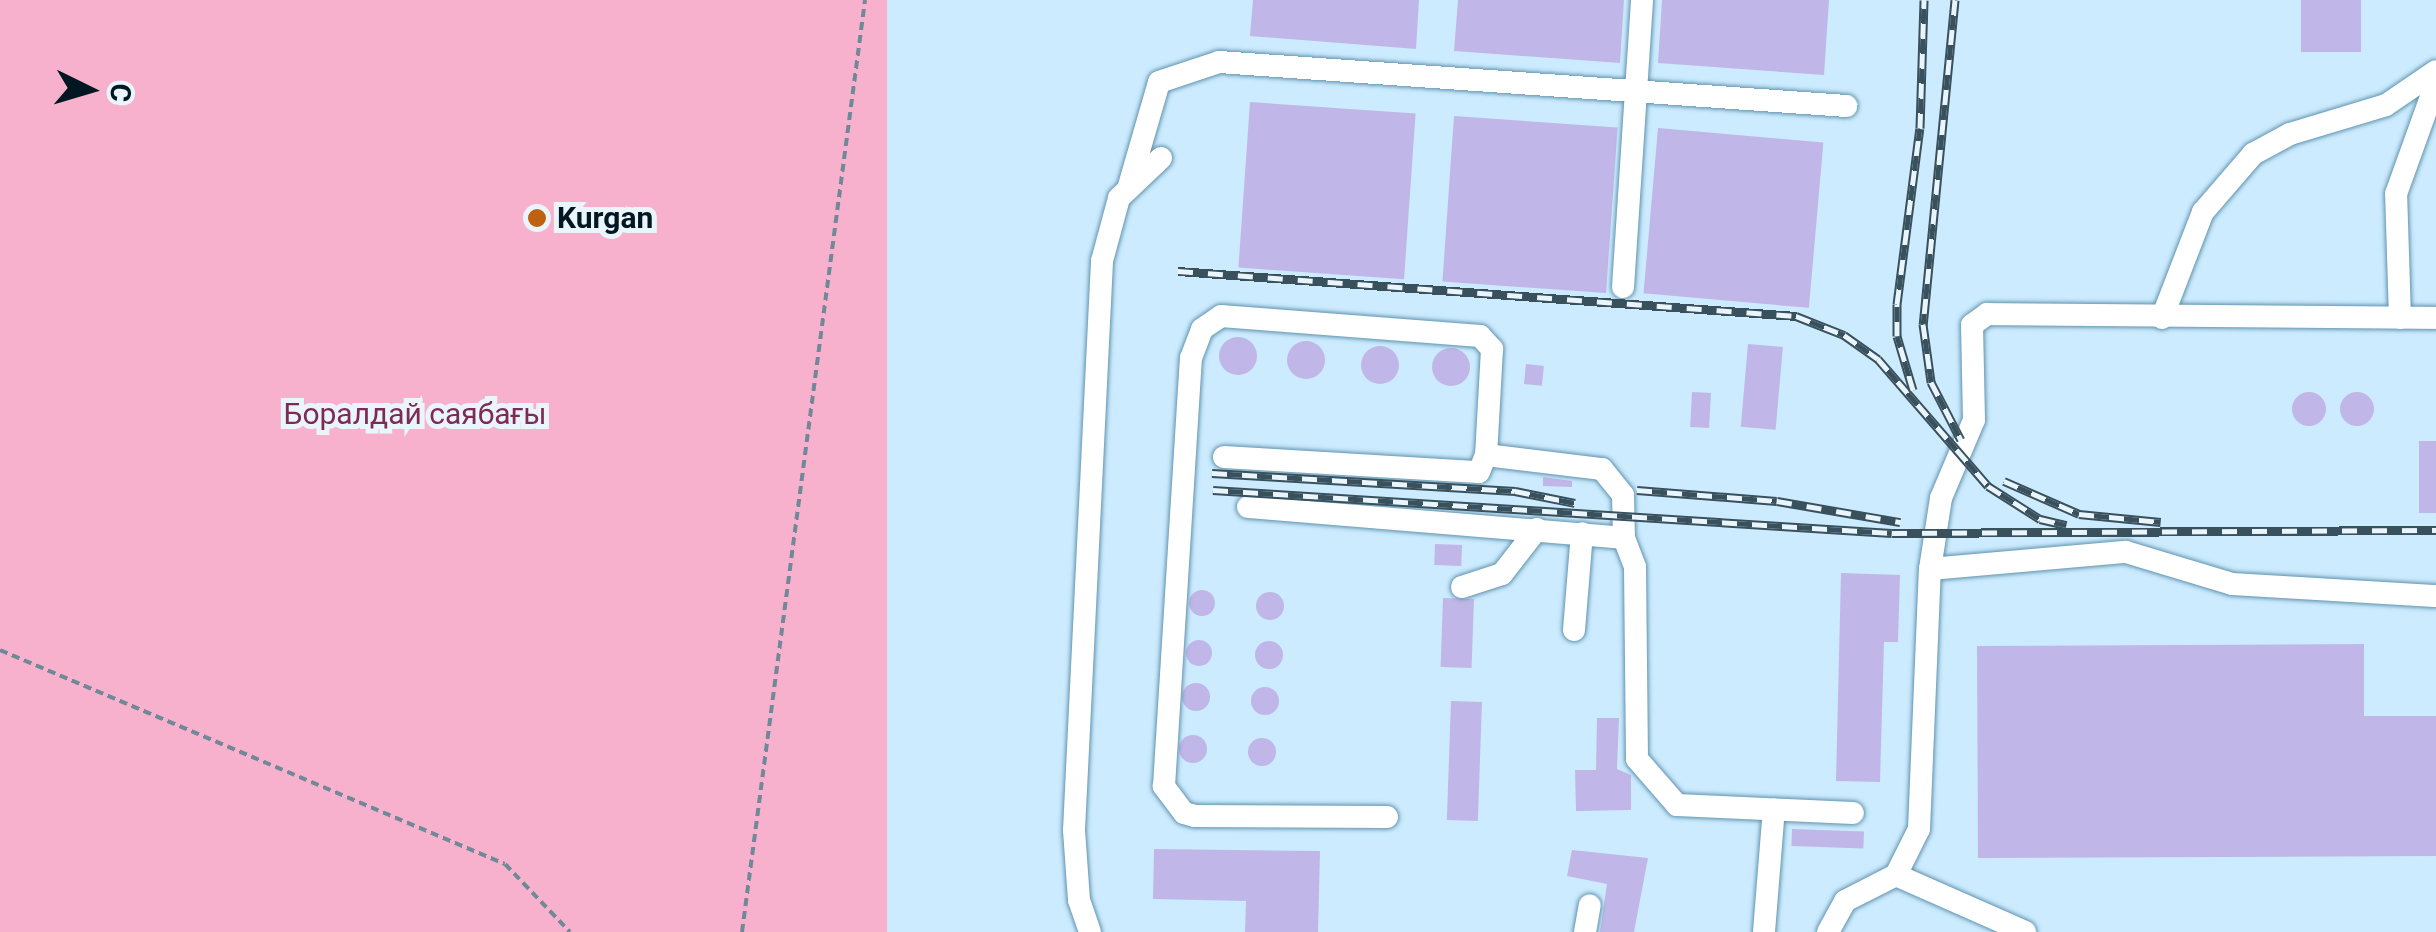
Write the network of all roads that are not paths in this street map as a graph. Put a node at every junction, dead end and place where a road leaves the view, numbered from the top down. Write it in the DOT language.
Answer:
graph roads {
  1 [pos="1642,0"];
  2 [pos="2436,71"];
  3 [pos="2436,84"];
  4 [pos="1636,91"];
  5 [pos="1846,106"];
  6 [pos="1161,158"];
  7 [pos="1128,189"];
  8 [pos="1622,288"];
  9 [pos="2162,318"];
  10 [pos="2400,318"];
  11 [pos="2436,318"];
  12 [pos="1486,455"];
  13 [pos="1224,456"];
  14 [pos="1248,507"];
  15 [pos="1537,530"];
  16 [pos="1582,533"];
  17 [pos="1624,538"];
  18 [pos="1930,569"];
  19 [pos="1462,586"];
  20 [pos="2436,596"];
  21 [pos="1574,630"];
  22 [pos="1774,809"];
  23 [pos="1852,813"];
  24 [pos="1387,818"];
  25 [pos="1896,875"];
  26 [pos="1590,905"];
  27 [pos="1090,932"];
  28 [pos="1585,932"];
  29 [pos="1764,932"];
  30 [pos="1828,932"];
  31 [pos="2025,932"];
  1 -- 4 [label="street"];
  2 -- 9 [label="street"];
  3 -- 10 [label="street"];
  4 -- 5 [label="street"];
  4 -- 7 [label="street"];
  4 -- 8 [label="street"];
  6 -- 7 [label="street"];
  7 -- 27 [label="street"];
  9 -- 10 [label="street"];
  9 -- 18 [label="street"];
  10 -- 11 [label="street"];
  12 -- 13 [label="street"];
  12 -- 17 [label="street"];
  12 -- 24 [label="street"];
  14 -- 15 [label="street"];
  15 -- 16 [label="street"];
  15 -- 19 [label="street"];
  16 -- 17 [label="street"];
  16 -- 21 [label="street"];
  17 -- 22 [label="street"];
  18 -- 20 [label="street"];
  18 -- 25 [label="street"];
  22 -- 23 [label="street"];
  22 -- 29 [label="street"];
  25 -- 30 [label="street"];
  25 -- 31 [label="street"];
  26 -- 28 [label="street"];
}
